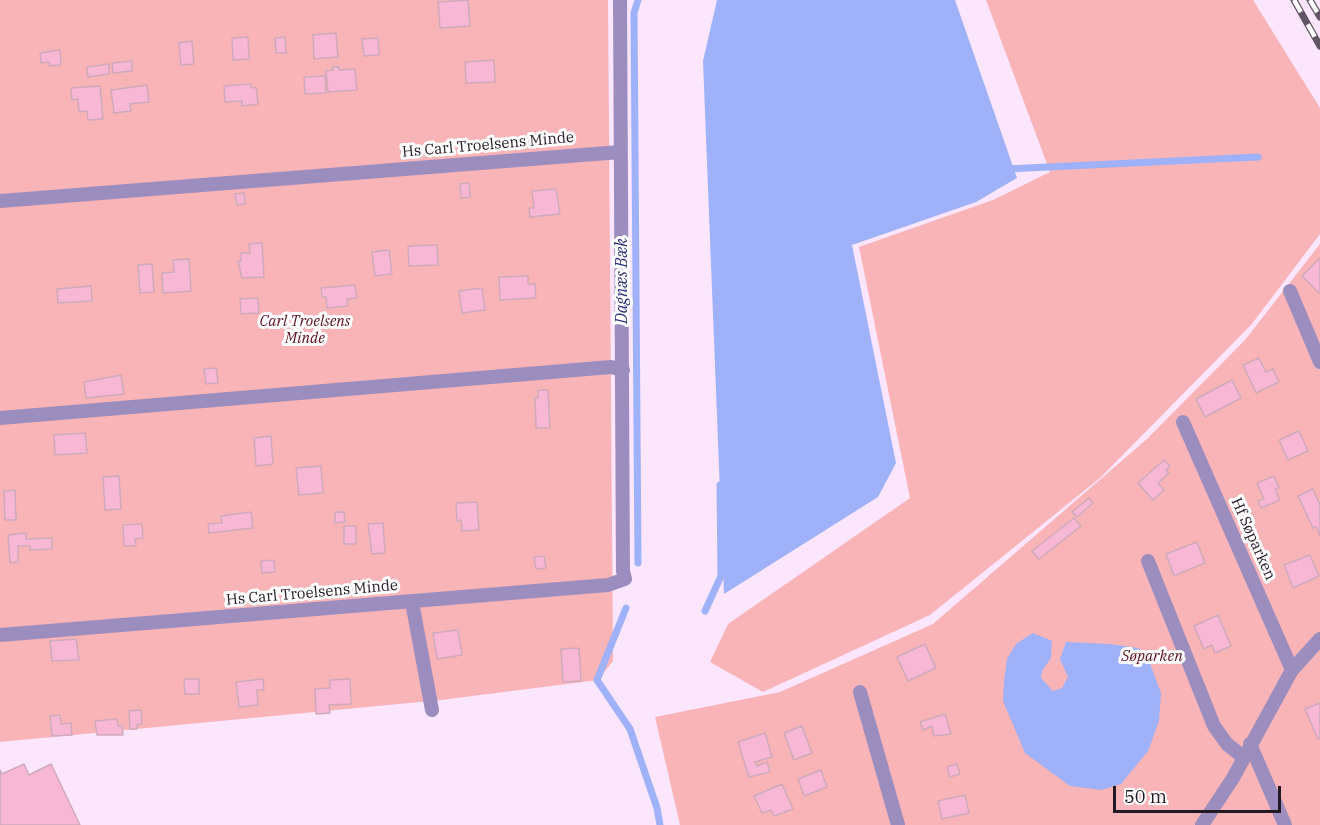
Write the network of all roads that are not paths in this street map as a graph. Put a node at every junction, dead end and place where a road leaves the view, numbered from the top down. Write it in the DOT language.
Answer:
graph roads {
  1 [pos="620,0"];
  2 [pos="620,152"];
  3 [pos="0,201"];
  4 [pos="1290,291"];
  5 [pos="1320,362"];
  6 [pos="623,370"];
  7 [pos="0,418"];
  8 [pos="1183,422"];
  9 [pos="1148,561"];
  10 [pos="412,602"];
  11 [pos="0,635"];
  12 [pos="1320,639"];
  13 [pos="1292,670"];
  14 [pos="860,692"];
  15 [pos="432,710"];
  16 [pos="1250,744"];
  17 [pos="1243,758"];
  18 [pos="898,825"];
  19 [pos="1202,825"];
  20 [pos="1285,825"];
  1 -- 2 [label="lane"];
  2 -- 3 [label="lane, Hs Carl Troelsens Minde"];
  2 -- 6 [label="lane"];
  4 -- 5 [label="lane"];
  6 -- 7 [label="lane"];
  6 -- 10 [label="lane, Hs Carl Troelsens Minde"];
  8 -- 13 [label="lane, Hf Søparken"];
  9 -- 17 [label="lane"];
  10 -- 11 [label="lane, Hs Carl Troelsens Minde"];
  10 -- 15 [label="lane"];
  12 -- 13 [label="lane"];
  13 -- 16 [label="lane"];
  14 -- 18 [label="lane"];
  16 -- 17 [label="lane"];
  16 -- 20 [label="lane"];
  17 -- 19 [label="lane"];
}
